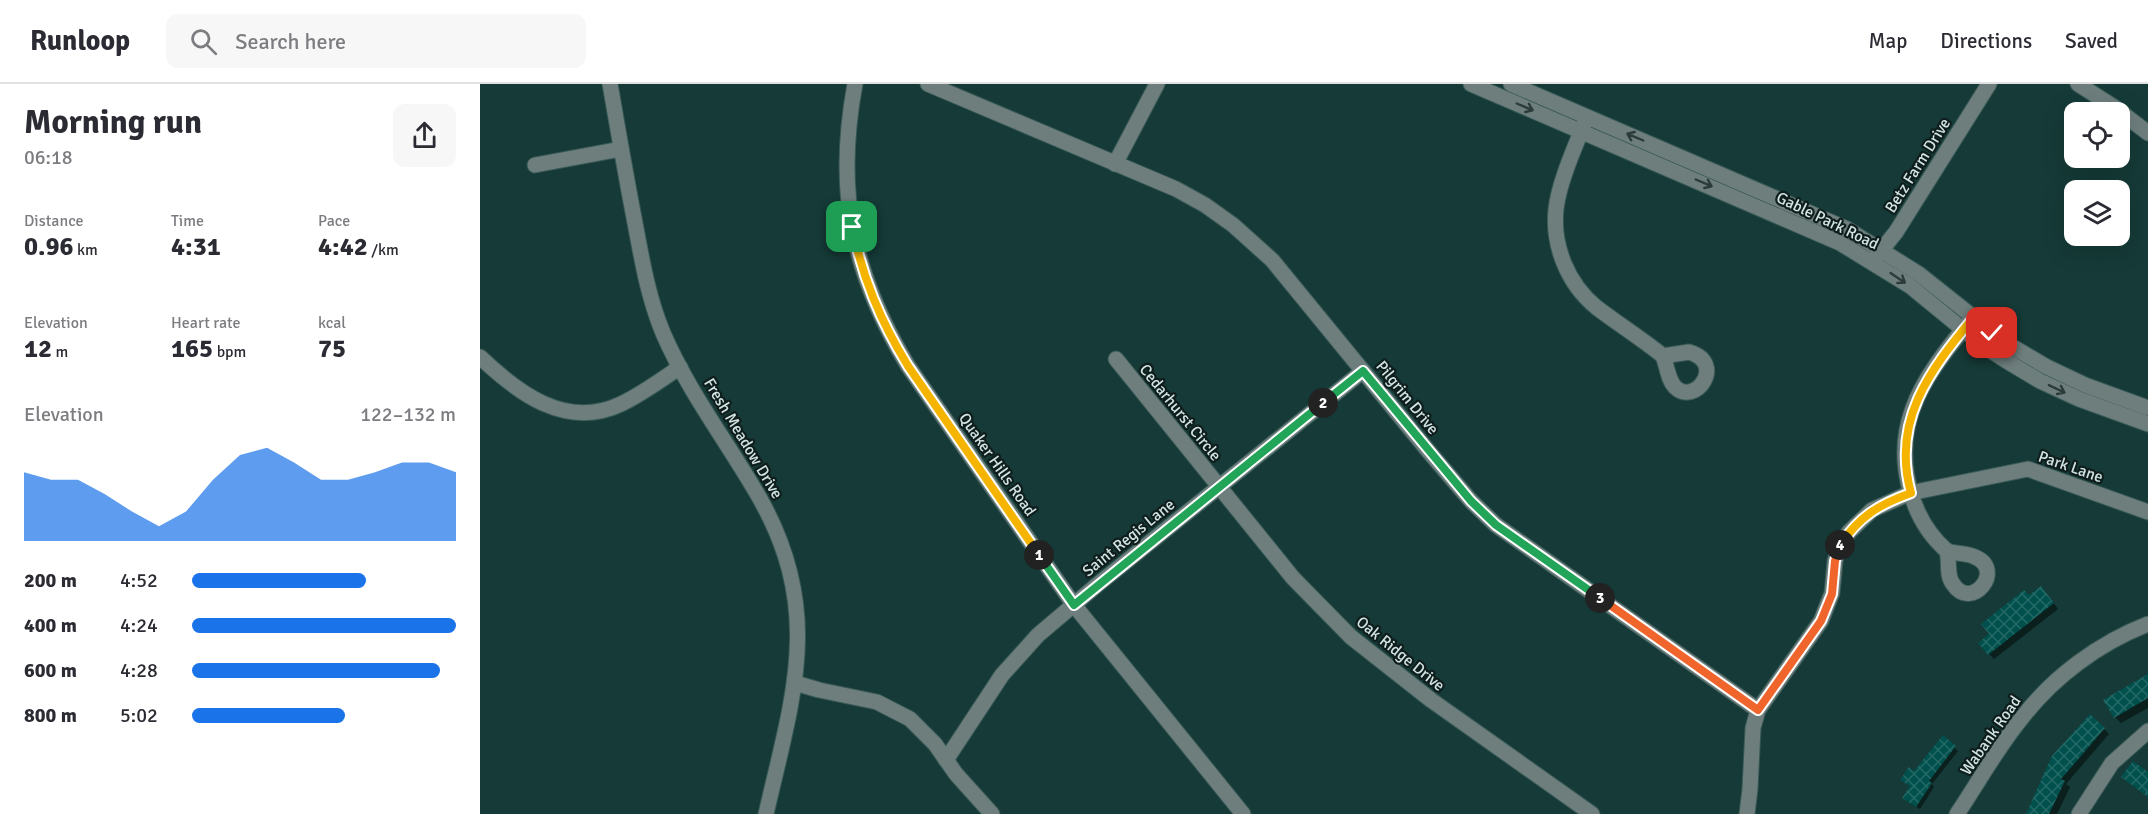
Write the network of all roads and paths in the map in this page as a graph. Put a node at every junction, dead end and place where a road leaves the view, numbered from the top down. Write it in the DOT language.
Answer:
graph roads {
  1 [pos="610,84"];
  2 [pos="855,84"];
  3 [pos="928,84"];
  4 [pos="1157,84"];
  5 [pos="1471,84"];
  6 [pos="1511,84"];
  7 [pos="1989,84"];
  8 [pos="2078,84"];
  9 [pos="1585,124"];
  10 [pos="2148,133"];
  11 [pos="621,149"];
  12 [pos="1115,164"];
  13 [pos="535,165"];
  14 [pos="1877,255"];
  15 [pos="1968,324"];
  16 [pos="1663,356"];
  17 [pos="480,357"];
  18 [pos="1116,359"];
  19 [pos="680,367"];
  20 [pos="1363,371"];
  21 [pos="2148,408"];
  22 [pos="2148,424"];
  23 [pos="1219,487"];
  24 [pos="1911,493"];
  25 [pos="2148,512"];
  26 [pos="1947,551"];
  27 [pos="1074,605"];
  28 [pos="2148,624"];
  29 [pos="795,682"];
  30 [pos="1758,710"];
  31 [pos="2146,735"];
  32 [pos="946,760"];
  33 [pos="766,814"];
  34 [pos="992,814"];
  35 [pos="1243,814"];
  36 [pos="1592,814"];
  37 [pos="1747,814"];
  38 [pos="1957,814"];
  39 [pos="2079,814"];
  1 -- 11 [label="street, Fresh Meadow Drive"];
  2 -- 27 [label="street, Quaker Hills Road"];
  3 -- 12 [label="street, Pilgrim Drive"];
  4 -- 12 [label="street"];
  5 -- 9 [label="street, Gable Park Road, one-way"];
  6 -- 9 [label="street, Gable Park Road"];
  7 -- 14 [label="street, Betz Farm Drive"];
  8 -- 10 [label="street"];
  9 -- 14 [label="street, Gable Park Road"];
  9 -- 16 [label="street"];
  11 -- 13 [label="street"];
  11 -- 19 [label="street, Fresh Meadow Drive"];
  12 -- 20 [label="street, Pilgrim Drive"];
  14 -- 15 [label="street, Gable Park Road"];
  15 -- 21 [label="street, Gable Park Road"];
  15 -- 22 [label="street, Gable Park Road, one-way"];
  15 -- 24 [label="street"];
  17 -- 19 [label="street"];
  18 -- 23 [label="street, Cedarhurst Circle"];
  19 -- 29 [label="street, Fresh Meadow Drive"];
  20 -- 23 [label="street, Saint Regis Lane"];
  20 -- 30 [label="street, Pilgrim Drive"];
  23 -- 27 [label="street, Saint Regis Lane"];
  23 -- 36 [label="street, Oak Ridge Drive"];
  24 -- 25 [label="street, Park Lane"];
  24 -- 26 [label="street"];
  24 -- 30 [label="street, Park Lane"];
  27 -- 32 [label="street, Saint Regis Lane"];
  27 -- 35 [label="street, Quaker Hills Road"];
  28 -- 38 [label="street, Wabank Road"];
  29 -- 32 [label="street"];
  29 -- 33 [label="street, Fresh Meadow Drive"];
  30 -- 37 [label="street"];
  31 -- 39 [label="street"];
  32 -- 34 [label="street"];
}
